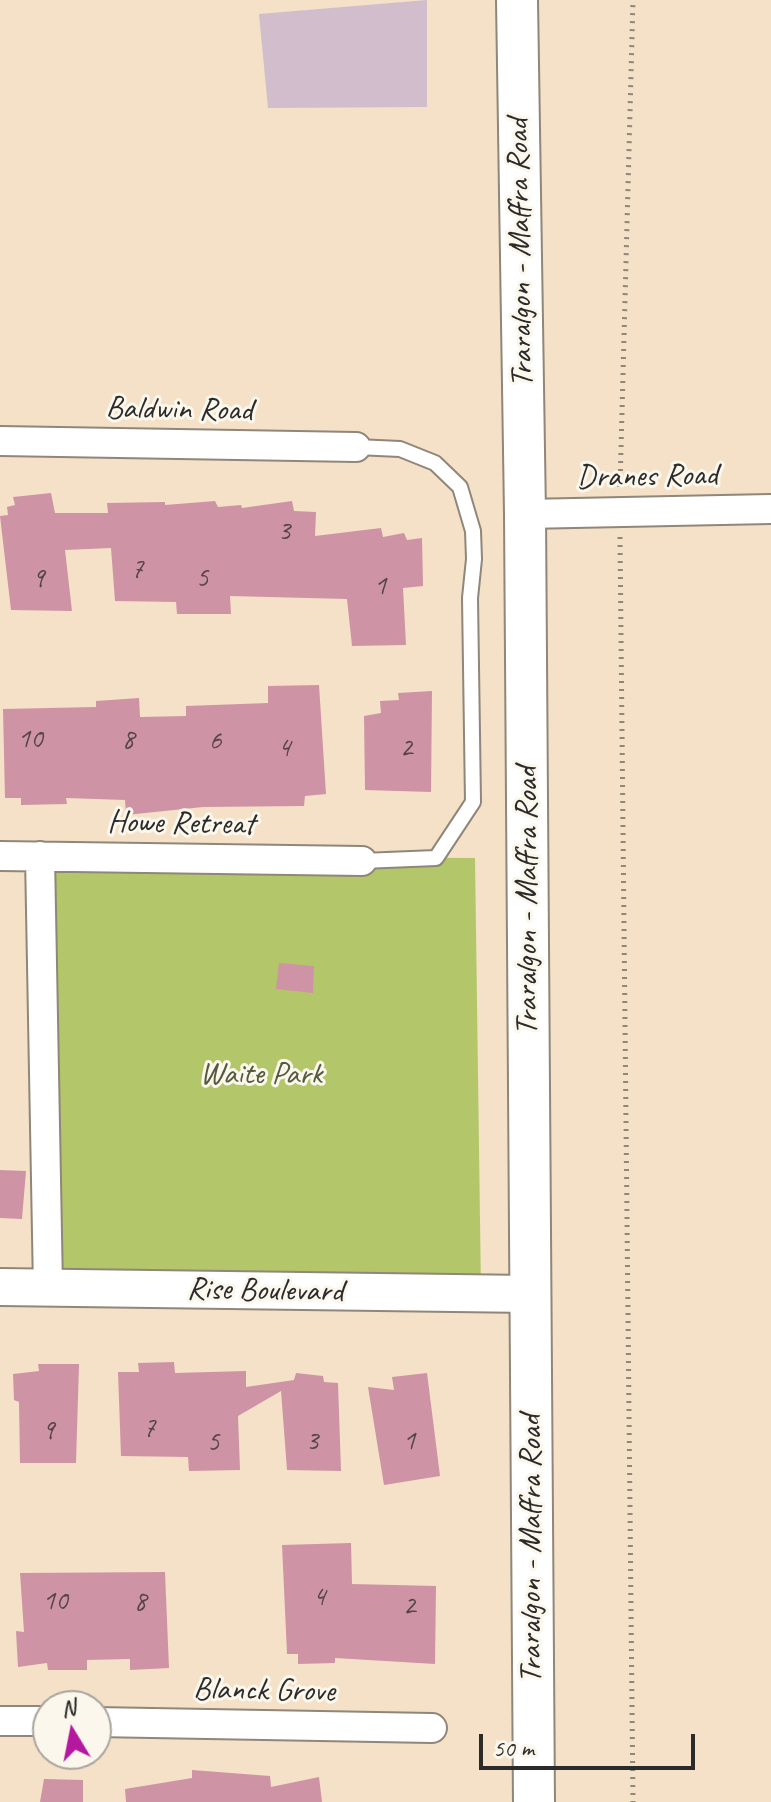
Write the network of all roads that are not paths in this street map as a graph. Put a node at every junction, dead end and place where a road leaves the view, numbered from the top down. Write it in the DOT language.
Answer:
graph roads {
  1 [pos="517,0"];
  2 [pos="0,441"];
  3 [pos="356,447"];
  4 [pos="771,509"];
  5 [pos="525,514"];
  6 [pos="0,856"];
  7 [pos="40,856"];
  8 [pos="362,861"];
  9 [pos="0,1287"];
  10 [pos="48,1288"];
  11 [pos="530,1294"];
  12 [pos="0,1721"];
  13 [pos="32,1721"];
  14 [pos="112,1722"];
  15 [pos="432,1728"];
  16 [pos="534,1802"];
  1 -- 5 [label="main road, Traralgon - Maffra Road"];
  2 -- 3 [label="street, Baldwin Road"];
  3 -- 8 [label="lane"];
  4 -- 5 [label="street, Dranes Road"];
  5 -- 11 [label="main road, Traralgon - Maffra Road"];
  6 -- 7 [label="street, Howe Retreat"];
  7 -- 8 [label="street, Howe Retreat"];
  7 -- 10 [label="street"];
  9 -- 10 [label="street, Rise Boulevard"];
  10 -- 11 [label="street, Rise Boulevard"];
  11 -- 16 [label="main road, Traralgon - Maffra Road"];
  12 -- 13 [label="street"];
  14 -- 15 [label="street, Blanck Grove"];
}
